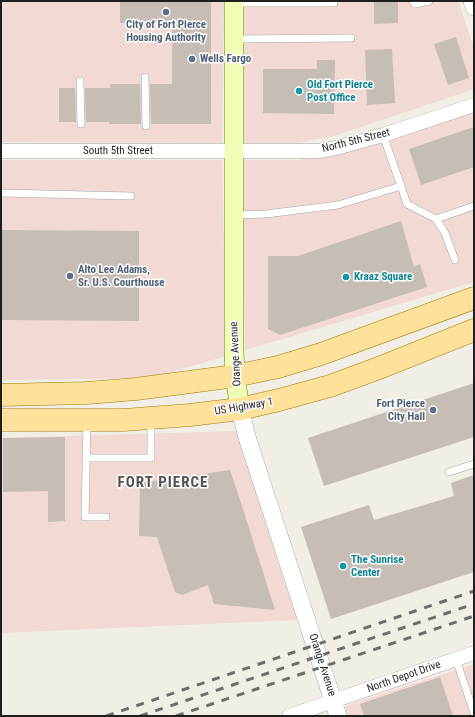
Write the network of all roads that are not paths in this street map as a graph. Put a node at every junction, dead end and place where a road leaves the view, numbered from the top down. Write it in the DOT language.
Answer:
graph roads {
  1 [pos="413,1"];
  2 [pos="429,1"];
  3 [pos="472,1"];
  4 [pos="234,2"];
  5 [pos="334,3"];
  6 [pos="474,7"];
  7 [pos="351,38"];
  8 [pos="234,39"];
  9 [pos="145,77"];
  10 [pos="80,81"];
  11 [pos="474,105"];
  12 [pos="81,124"];
  13 [pos="146,126"];
  14 [pos="383,135"];
  15 [pos="1,151"];
  16 [pos="234,151"];
  17 [pos="401,186"];
  18 [pos="1,193"];
  19 [pos="131,196"];
  20 [pos="474,206"];
  21 [pos="234,215"];
  22 [pos="436,219"];
  23 [pos="455,260"];
  24 [pos="474,298"];
  25 [pos="474,330"];
  26 [pos="236,376"];
  27 [pos="1,395"];
  28 [pos="240,409"];
  29 [pos="151,418"];
  30 [pos="1,420"];
  31 [pos="87,420"];
  32 [pos="86,458"];
  33 [pos="474,464"];
  34 [pos="450,472"];
  35 [pos="106,517"];
  36 [pos="474,653"];
  37 [pos="456,659"];
  38 [pos="336,708"];
  39 [pos="474,713"];
  40 [pos="290,716"];
  1 -- 2 [label="lane"];
  3 -- 6 [label="street"];
  4 -- 5 [label="lane"];
  4 -- 8 [label="main road, Orange Avenue"];
  7 -- 8 [label="lane"];
  8 -- 16 [label="main road, Orange Avenue"];
  9 -- 13 [label="lane"];
  10 -- 12 [label="lane"];
  11 -- 14 [label="street, North 5th Street"];
  14 -- 16 [label="street, North 5th Street"];
  14 -- 17 [label="lane"];
  15 -- 16 [label="street, South 5th Street"];
  16 -- 21 [label="main road, Orange Avenue"];
  17 -- 21 [label="lane"];
  17 -- 22 [label="lane"];
  18 -- 19 [label="lane"];
  20 -- 22 [label="lane"];
  21 -- 26 [label="main road, Orange Avenue"];
  22 -- 23 [label="lane"];
  24 -- 26 [label="main road"];
  25 -- 28 [label="main road, US Highway 1"];
  26 -- 27 [label="main road"];
  26 -- 28 [label="main road, Orange Avenue"];
  28 -- 29 [label="main road, US Highway 1"];
  28 -- 38 [label="street, Orange Avenue"];
  29 -- 31 [label="main road, US Highway 1"];
  29 -- 32 [label="lane"];
  30 -- 31 [label="main road, US Highway 1"];
  31 -- 32 [label="lane"];
  32 -- 35 [label="lane"];
  33 -- 34 [label="lane"];
  36 -- 37 [label="street, North Depot Drive"];
  37 -- 38 [label="street, North Depot Drive"];
  37 -- 39 [label="lane"];
  38 -- 40 [label="street, North Depot Drive"];
}
